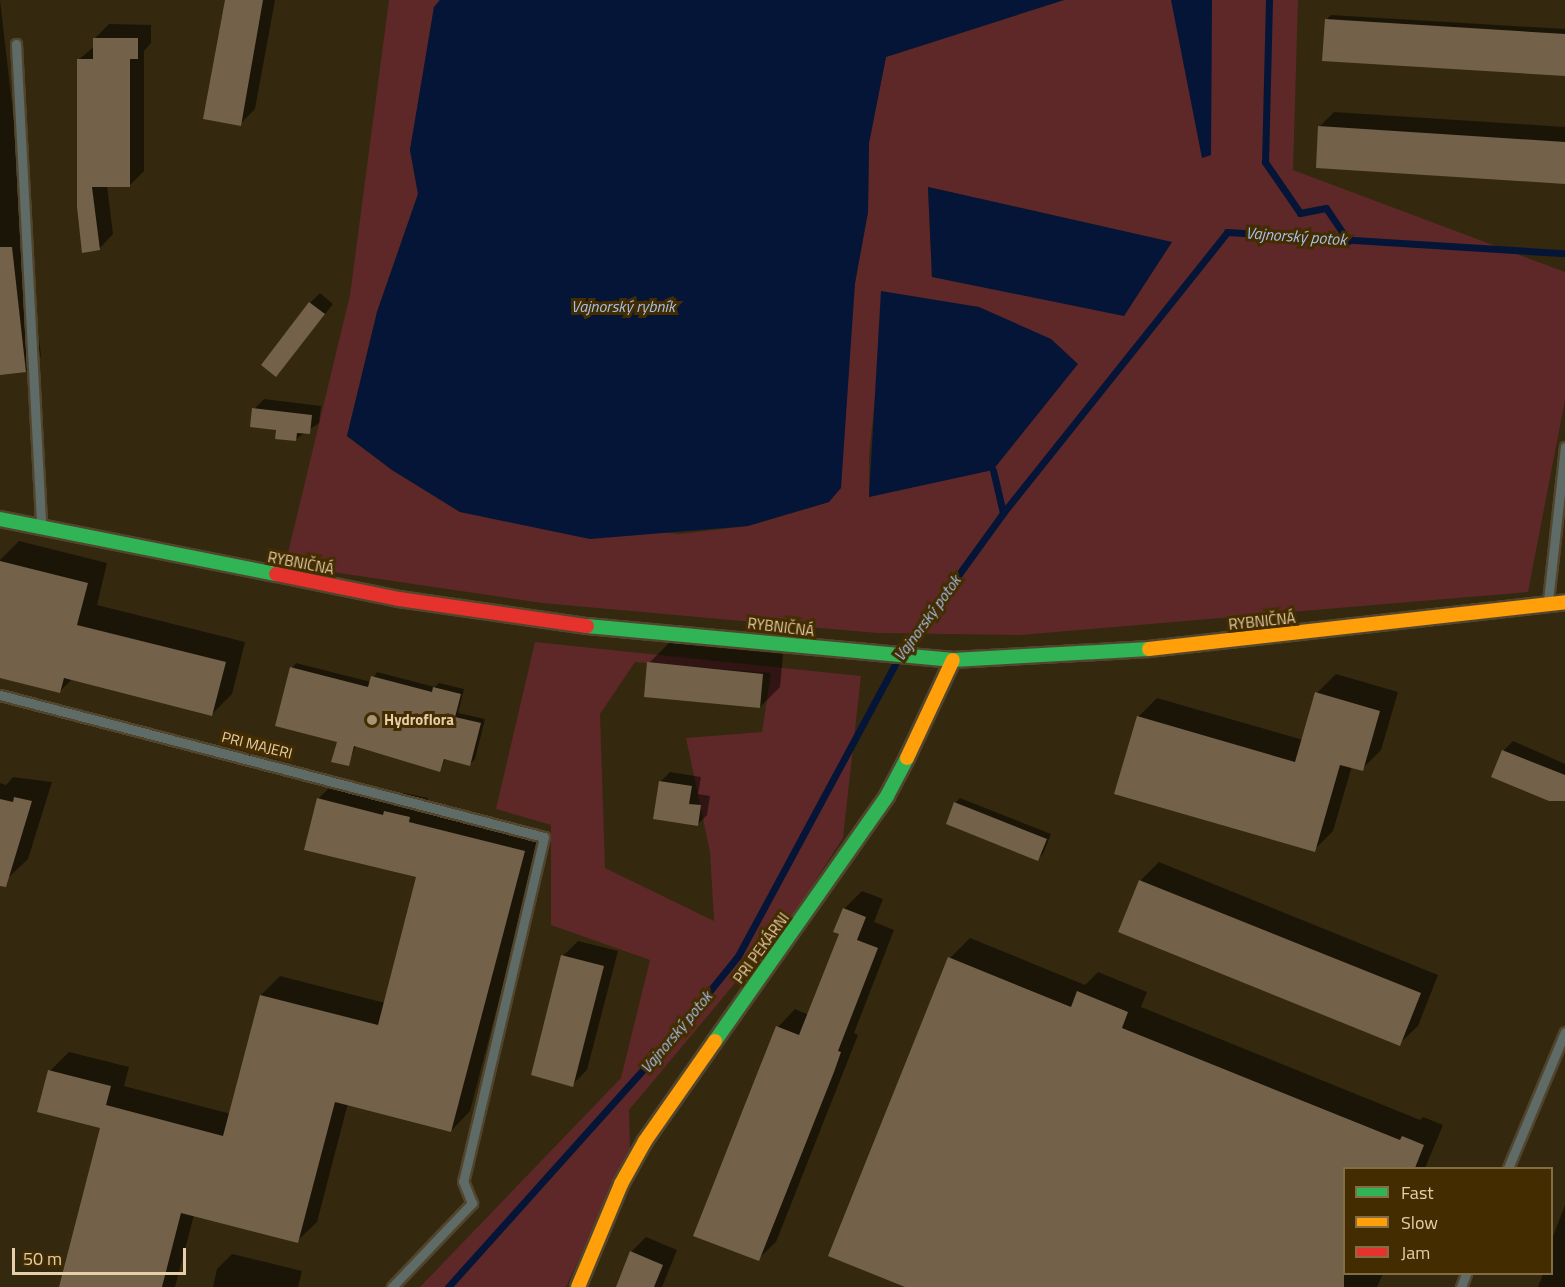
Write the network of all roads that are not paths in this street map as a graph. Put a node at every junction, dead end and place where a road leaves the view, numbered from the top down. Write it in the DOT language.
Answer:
graph roads {
  1 [pos="16,44"];
  2 [pos="1565,453"];
  3 [pos="1563,480"];
  4 [pos="0,519"];
  5 [pos="41,527"];
  6 [pos="1565,602"];
  7 [pos="1548,604"];
  8 [pos="953,660"];
  9 [pos="0,695"];
  10 [pos="1565,1032"];
  11 [pos="1508,1167"];
  12 [pos="392,1287"];
  13 [pos="578,1287"];
  1 -- 5 [label="lane"];
  2 -- 3 [label="lane"];
  3 -- 7 [label="lane"];
  4 -- 5 [label="main road, RYBNIČNÁ"];
  5 -- 8 [label="main road, RYBNIČNÁ"];
  6 -- 7 [label="main road, RYBNIČNÁ"];
  7 -- 8 [label="main road, RYBNIČNÁ"];
  8 -- 13 [label="main road, PRI PEKÁRNI"];
  9 -- 12 [label="lane, PRI MAJERI"];
  10 -- 11 [label="lane"];
}
